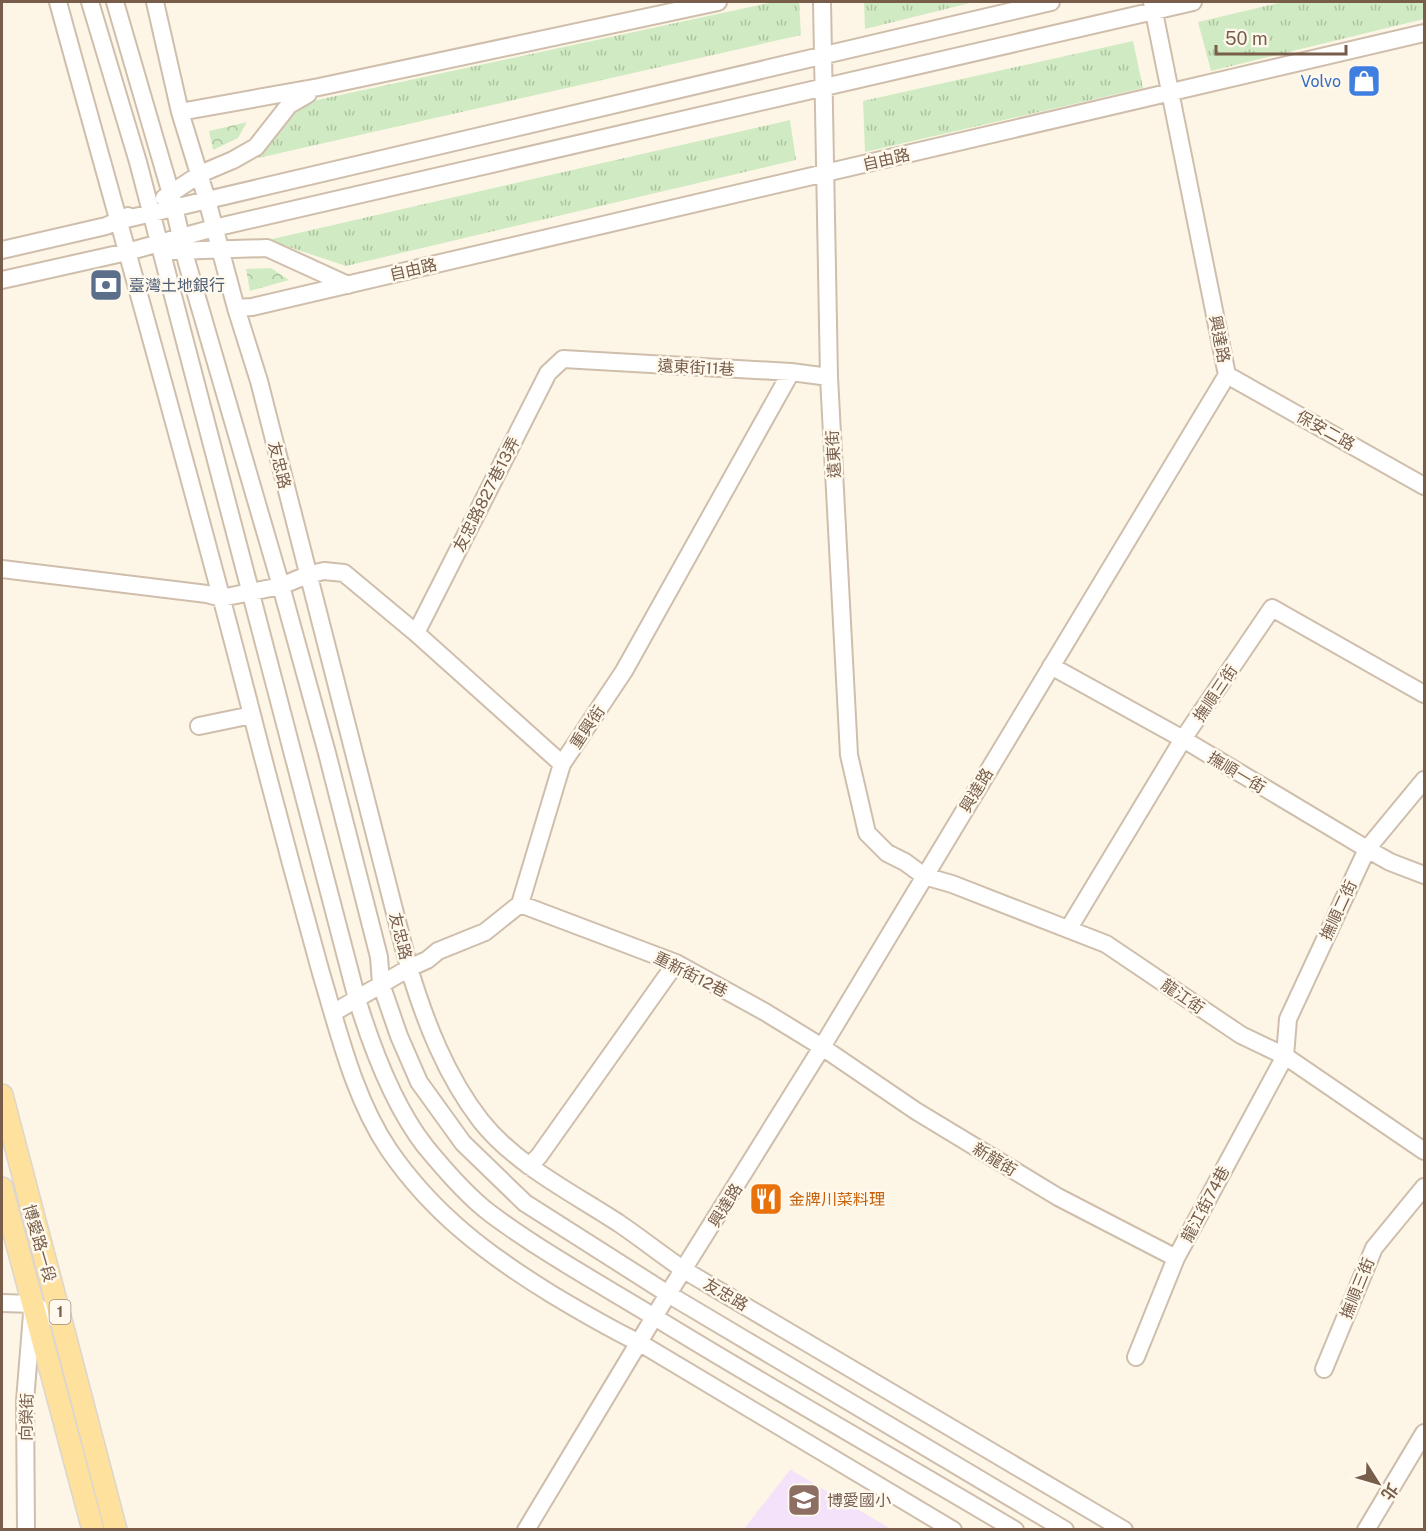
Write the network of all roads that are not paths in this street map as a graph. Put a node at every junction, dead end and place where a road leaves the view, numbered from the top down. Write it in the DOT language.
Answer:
graph roads {
  1 [pos="58,2"];
  2 [pos="90,2"];
  3 [pos="115,2"];
  4 [pos="155,2"];
  5 [pos="718,2"];
  6 [pos="822,2"];
  7 [pos="1051,2"];
  8 [pos="1193,2"];
  9 [pos="1153,6"];
  10 [pos="1425,33"];
  11 [pos="822,56"];
  12 [pos="319,87"];
  13 [pos="825,87"];
  14 [pos="1171,92"];
  15 [pos="180,112"];
  16 [pos="826,173"];
  17 [pos="200,174"];
  18 [pos="207,200"];
  19 [pos="173,201"];
  20 [pos="149,210"];
  21 [pos="118,221"];
  22 [pos="214,228"];
  23 [pos="182,243"];
  24 [pos="159,248"];
  25 [pos="2,250"];
  26 [pos="219,250"];
  27 [pos="127,252"];
  28 [pos="2,280"];
  29 [pos="348,285"];
  30 [pos="236,308"];
  31 [pos="563,359"];
  32 [pos="791,372"];
  33 [pos="1227,375"];
  34 [pos="829,377"];
  35 [pos="1425,486"];
  36 [pos="2,569"];
  37 [pos="307,575"];
  38 [pos="281,586"];
  39 [pos="252,593"];
  40 [pos="221,598"];
  41 [pos="416,633"];
  42 [pos="1051,666"];
  43 [pos="1425,694"];
  44 [pos="252,715"];
  45 [pos="199,726"];
  46 [pos="1184,739"];
  47 [pos="562,764"];
  48 [pos="1425,780"];
  49 [pos="1366,849"];
  50 [pos="1425,875"];
  51 [pos="924,876"];
  52 [pos="520,904"];
  53 [pos="1069,928"];
  54 [pos="676,963"];
  55 [pos="409,968"];
  56 [pos="381,984"];
  57 [pos="357,999"];
  58 [pos="333,1013"];
  59 [pos="822,1047"];
  60 [pos="1285,1056"];
  61 [pos="2,1095"];
  62 [pos="1425,1151"];
  63 [pos="529,1166"];
  64 [pos="1425,1187"];
  65 [pos="2,1188"];
  66 [pos="1176,1258"];
  67 [pos="684,1270"];
  68 [pos="668,1294"];
  69 [pos="2,1304"];
  70 [pos="33,1304"];
  71 [pos="655,1318"];
  72 [pos="63,1323"];
  73 [pos="640,1343"];
  74 [pos="1136,1357"];
  75 [pos="1324,1369"];
  76 [pos="1425,1433"];
  77 [pos="26,1530"];
  78 [pos="93,1530"];
  79 [pos="117,1530"];
  80 [pos="526,1530"];
  81 [pos="952,1530"];
  82 [pos="1015,1530"];
  83 [pos="1065,1530"];
  84 [pos="1124,1530"];
  85 [pos="1366,1530"];
  1 -- 21 [label="street"];
  2 -- 20 [label="street"];
  3 -- 19 [label="street, 友忠路"];
  4 -- 15 [label="street, 友忠路"];
  5 -- 12 [label="street"];
  6 -- 11 [label="street, 遠東街"];
  7 -- 11 [label="street"];
  8 -- 9 [label="street"];
  9 -- 13 [label="street"];
  9 -- 14 [label="street, 興達路"];
  10 -- 14 [label="street, 自由路"];
  11 -- 13 [label="street, 遠東街"];
  11 -- 18 [label="street"];
  12 -- 15 [label="street"];
  12 -- 17 [label="street"];
  13 -- 16 [label="street, 遠東街"];
  13 -- 22 [label="street"];
  14 -- 16 [label="street, 自由路"];
  14 -- 33 [label="street, 興達路"];
  15 -- 17 [label="street, 友忠路"];
  16 -- 29 [label="street, 自由路"];
  16 -- 34 [label="street, 遠東街"];
  17 -- 18 [label="street, 友忠路"];
  17 -- 19 [label="street"];
  18 -- 19 [label="street"];
  18 -- 22 [label="street, 友忠路"];
  19 -- 20 [label="street"];
  19 -- 23 [label="street, 友忠路"];
  20 -- 21 [label="street"];
  20 -- 24 [label="street"];
  21 -- 25 [label="street"];
  21 -- 27 [label="street"];
  22 -- 23 [label="street"];
  22 -- 26 [label="street, 友忠路"];
  23 -- 24 [label="street"];
  23 -- 26 [label="street"];
  23 -- 38 [label="street, 友忠路"];
  24 -- 27 [label="street"];
  24 -- 39 [label="street"];
  26 -- 29 [label="street"];
  26 -- 30 [label="street, 友忠路"];
  27 -- 28 [label="street"];
  27 -- 40 [label="street"];
  29 -- 30 [label="street, 自由路"];
  30 -- 37 [label="street, 友忠路"];
  31 -- 32 [label="street, 遠東街11巷"];
  31 -- 41 [label="street, 友忠路827巷13弄"];
  32 -- 34 [label="street, 遠東街11巷"];
  32 -- 47 [label="street, 重興街"];
  33 -- 35 [label="street, 保安二路"];
  33 -- 42 [label="street, 興達路"];
  34 -- 51 [label="street, 遠東街"];
  36 -- 40 [label="street"];
  37 -- 38 [label="street"];
  37 -- 41 [label="street"];
  37 -- 55 [label="street, 友忠路"];
  38 -- 39 [label="street"];
  38 -- 56 [label="street, 友忠路"];
  39 -- 40 [label="street"];
  39 -- 57 [label="street"];
  40 -- 44 [label="street"];
  41 -- 47 [label="street"];
  42 -- 46 [label="street, 撫順一街"];
  42 -- 51 [label="street, 興達路"];
  43 -- 46 [label="street, 撫順三街"];
  44 -- 45 [label="street"];
  44 -- 58 [label="street"];
  46 -- 49 [label="street, 撫順一街"];
  46 -- 53 [label="street, 撫順三街"];
  47 -- 52 [label="street, 重興街"];
  48 -- 49 [label="street, 撫順二街"];
  49 -- 50 [label="street, 撫順一街"];
  49 -- 60 [label="street, 撫順二街"];
  51 -- 53 [label="street, 龍江街"];
  51 -- 59 [label="street, 興達路"];
  52 -- 54 [label="street, 重新街12巷"];
  52 -- 55 [label="street"];
  53 -- 60 [label="street, 龍江街"];
  54 -- 59 [label="street, 重新街12巷"];
  54 -- 63 [label="street"];
  55 -- 56 [label="street"];
  55 -- 63 [label="street, 友忠路"];
  56 -- 57 [label="street"];
  56 -- 68 [label="street, 友忠路"];
  57 -- 58 [label="street"];
  57 -- 71 [label="street"];
  58 -- 73 [label="street"];
  59 -- 66 [label="street, 新龍街"];
  59 -- 67 [label="street, 興達路"];
  60 -- 62 [label="street, 龍江街"];
  60 -- 66 [label="street, 龍江街74巷"];
  61 -- 72 [label="main road, 博愛路一段 / 1"];
  63 -- 67 [label="street, 友忠路"];
  64 -- 75 [label="street, 撫順三街"];
  65 -- 70 [label="main road, 博愛路一段 / 1"];
  66 -- 74 [label="street, 龍江街74巷"];
  67 -- 68 [label="street, 興達路"];
  67 -- 84 [label="street, 友忠路"];
  68 -- 71 [label="street, 興達路"];
  68 -- 83 [label="street, 友忠路"];
  69 -- 70 [label="street"];
  70 -- 72 [label="street"];
  70 -- 77 [label="street, 向榮街"];
  70 -- 78 [label="main road, 博愛路一段 / 1"];
  71 -- 73 [label="street, 興達路"];
  71 -- 82 [label="street"];
  72 -- 79 [label="main road, 博愛路一段 / 1"];
  73 -- 80 [label="street, 興達路"];
  73 -- 81 [label="street"];
  76 -- 85 [label="street"];
}
